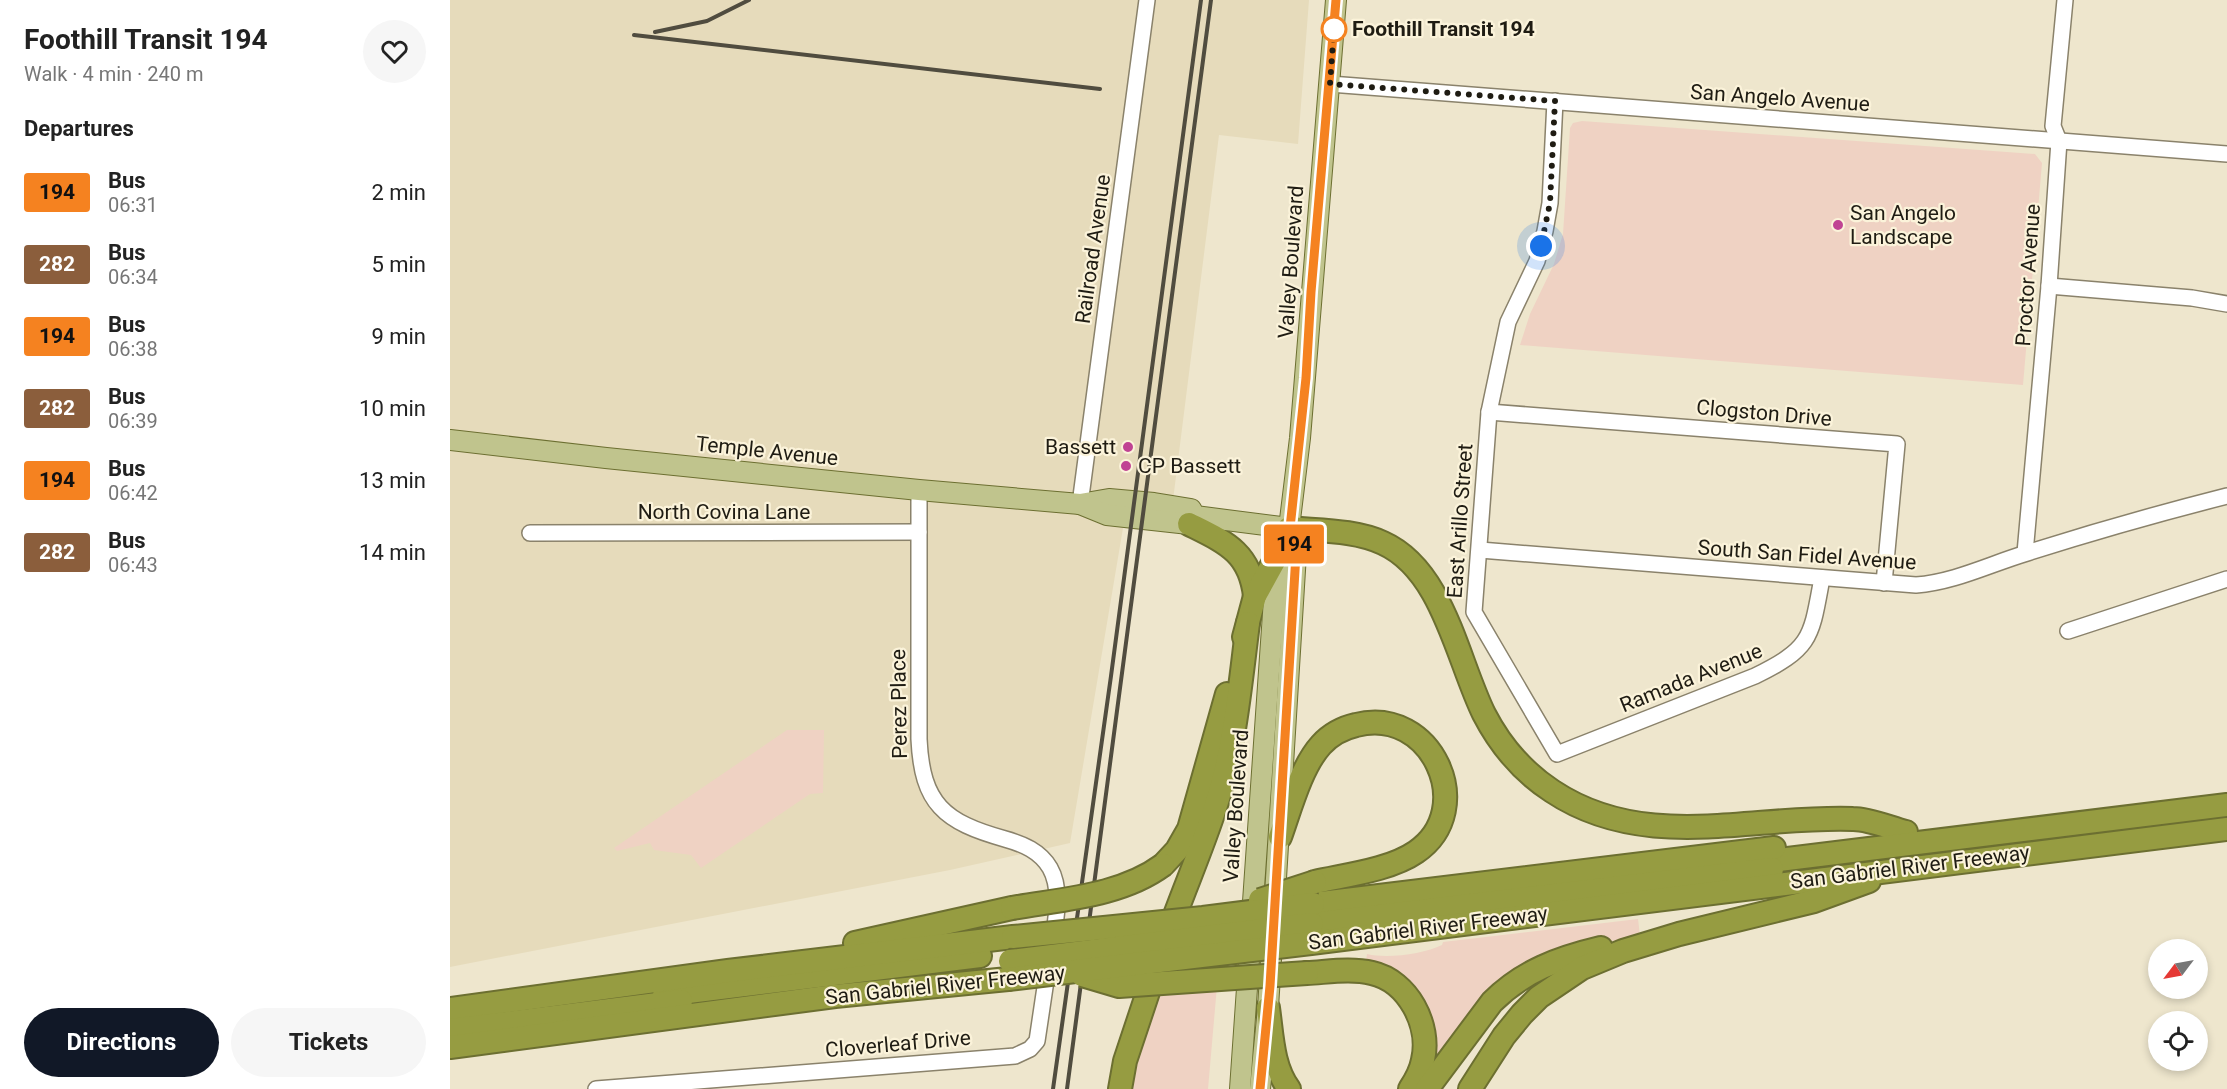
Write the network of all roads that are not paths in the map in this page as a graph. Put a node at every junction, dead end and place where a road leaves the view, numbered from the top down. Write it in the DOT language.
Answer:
graph roads {
  1 [pos="1147,0"];
  2 [pos="1336,0"];
  3 [pos="2065,0"];
  4 [pos="1330,84"];
  5 [pos="1555,101"];
  6 [pos="2059,141"];
  7 [pos="2227,154"];
  8 [pos="2049,286"];
  9 [pos="2227,304"];
  10 [pos="1489,412"];
  11 [pos="450,440"];
  12 [pos="919,490"];
  13 [pos="2227,496"];
  14 [pos="1080,504"];
  15 [pos="1192,520"];
  16 [pos="1290,528"];
  17 [pos="919,532"];
  18 [pos="530,533"];
  19 [pos="1480,550"];
  20 [pos="2025,553"];
  21 [pos="1277,556"];
  22 [pos="1822,578"];
  23 [pos="2227,579"];
  24 [pos="1884,583"];
  25 [pos="1255,596"];
  26 [pos="1248,623"];
  27 [pos="2068,631"];
  28 [pos="1557,754"];
  29 [pos="2227,794"];
  30 [pos="2227,805"];
  31 [pos="2227,814"];
  32 [pos="2227,828"];
  33 [pos="1906,832"];
  34 [pos="1280,837"];
  35 [pos="1969,842"];
  36 [pos="1904,868"];
  37 [pos="1055,880"];
  38 [pos="1313,914"];
  39 [pos="1679,934"];
  40 [pos="1011,957"];
  41 [pos="728,971"];
  42 [pos="1072,972"];
  43 [pos="1268,1008"];
  44 [pos="450,1009"];
  45 [pos="450,1022"];
  46 [pos="450,1030"];
  47 [pos="450,1047"];
  48 [pos="596,1089"];
  49 [pos="1120,1089"];
  50 [pos="1240,1089"];
  51 [pos="1260,1089"];
  52 [pos="1289,1089"];
  53 [pos="1410,1089"];
  54 [pos="1427,1089"];
  55 [pos="1470,1089"];
  1 -- 14 [label="street, Railroad Avenue"];
  2 -- 4 [label="main road, Valley Boulevard"];
  3 -- 6 [label="street, Proctor Avenue"];
  4 -- 5 [label="street, San Angelo Avenue"];
  4 -- 16 [label="main road, Valley Boulevard"];
  5 -- 6 [label="street, San Angelo Avenue"];
  5 -- 10 [label="street, East Arillo Street"];
  6 -- 7 [label="street, San Angelo Avenue"];
  6 -- 8 [label="street, Proctor Avenue"];
  8 -- 9 [label="street"];
  8 -- 20 [label="street, Proctor Avenue"];
  10 -- 19 [label="street, East Arillo Street"];
  10 -- 24 [label="street, Clogston Drive"];
  11 -- 12 [label="main road, Temple Avenue"];
  12 -- 14 [label="main road, Temple Avenue"];
  12 -- 17 [label="street, Perez Place"];
  13 -- 20 [label="street, South San Fidel Avenue"];
  14 -- 15 [label="main road, Temple Avenue"];
  15 -- 16 [label="main road, Temple Avenue"];
  15 -- 25 [label="highway"];
  16 -- 21 [label="main road, Valley Boulevard"];
  16 -- 33 [label="highway"];
  16 -- 34 [label="main road, Valley Boulevard"];
  17 -- 18 [label="street, North Covina Lane"];
  17 -- 37 [label="street, Perez Place"];
  19 -- 22 [label="street, South San Fidel Avenue"];
  19 -- 28 [label="street, East Arillo Street"];
  20 -- 24 [label="street, South San Fidel Avenue"];
  21 -- 25 [label="highway"];
  21 -- 50 [label="main road, Valley Boulevard"];
  22 -- 24 [label="street, South San Fidel Avenue"];
  22 -- 28 [label="street, Ramada Avenue"];
  23 -- 27 [label="street"];
  25 -- 26 [label="highway"];
  26 -- 41 [label="highway, bridge"];
  26 -- 49 [label="highway"];
  29 -- 35 [label="highway, San Gabriel River Freeway"];
  30 -- 35 [label="highway"];
  31 -- 35 [label="highway"];
  32 -- 35 [label="highway, San Gabriel River Freeway"];
  33 -- 35 [label="highway, San Gabriel River Freeway"];
  33 -- 38 [label="highway, San Gabriel River Freeway"];
  34 -- 38 [label="highway"];
  34 -- 43 [label="main road, Valley Boulevard"];
  35 -- 36 [label="highway, San Gabriel River Freeway"];
  35 -- 38 [label="highway"];
  36 -- 38 [label="highway, San Gabriel River Freeway"];
  36 -- 39 [label="highway"];
  37 -- 48 [label="street, Cloverleaf Drive"];
  38 -- 40 [label="highway, bridge"];
  38 -- 40 [label="highway, San Gabriel River Freeway, bridge"];
  38 -- 42 [label="highway, San Gabriel River Freeway, bridge"];
  39 -- 54 [label="highway"];
  39 -- 55 [label="highway"];
  40 -- 41 [label="highway, San Gabriel River Freeway"];
  40 -- 42 [label="highway, San Gabriel River Freeway, bridge"];
  40 -- 45 [label="highway"];
  40 -- 46 [label="highway"];
  40 -- 47 [label="highway, San Gabriel River Freeway"];
  41 -- 44 [label="highway, San Gabriel River Freeway"];
  42 -- 53 [label="highway, bridge"];
  43 -- 51 [label="main road, Valley Boulevard"];
  43 -- 52 [label="highway"];
}
